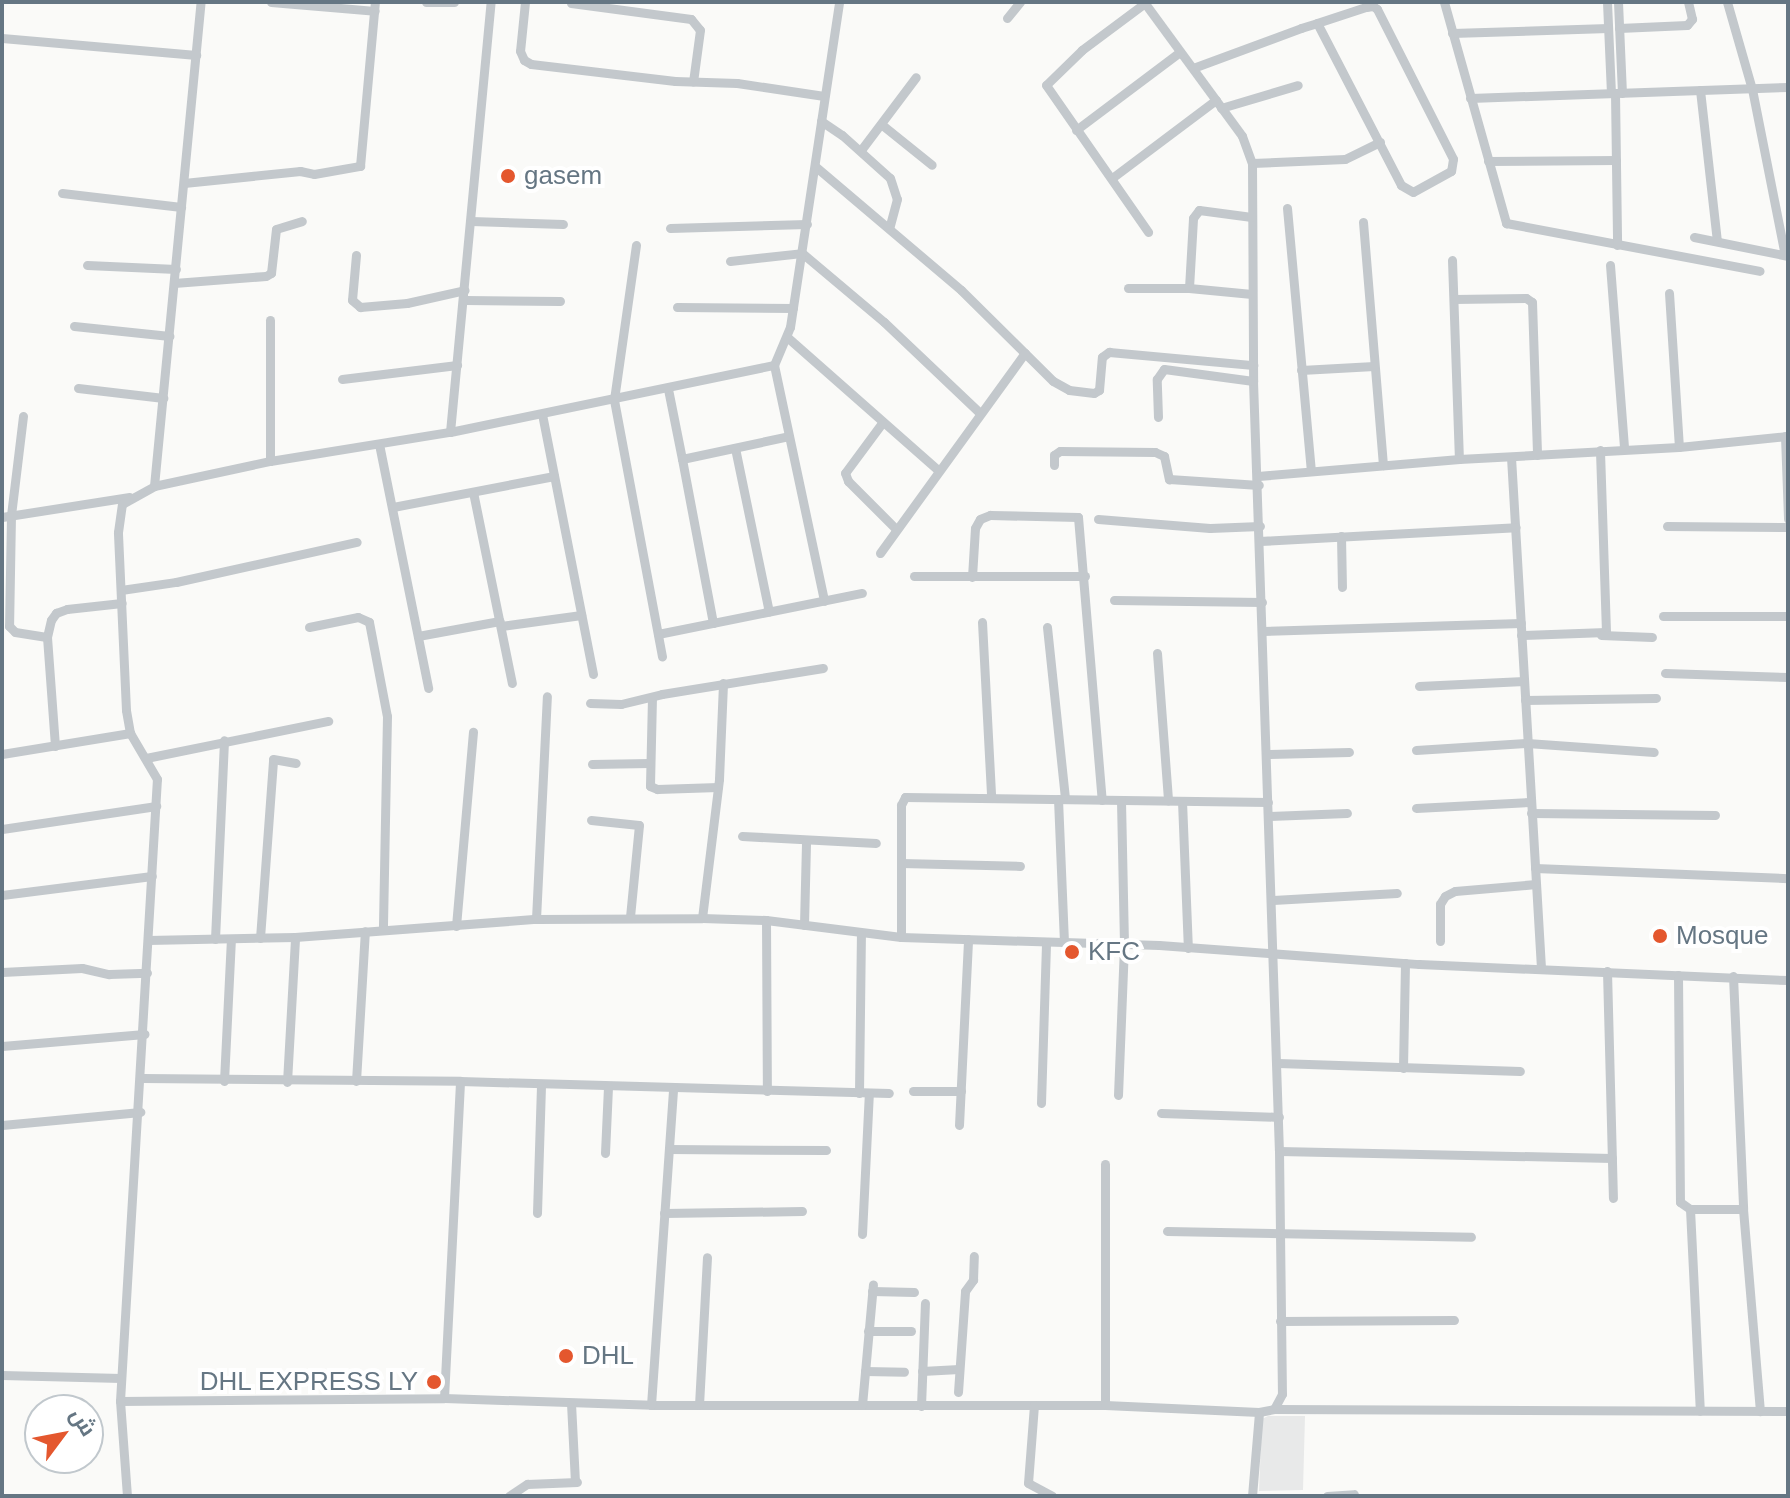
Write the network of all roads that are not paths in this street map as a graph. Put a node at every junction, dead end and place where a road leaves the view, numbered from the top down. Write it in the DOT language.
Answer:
graph roads {
  1 [pos="201,2"];
  2 [pos="271,2"];
  3 [pos="426,2"];
  4 [pos="454,2"];
  5 [pos="491,2"];
  6 [pos="525,2"];
  7 [pos="839,2"];
  8 [pos="1020,2"];
  9 [pos="1145,2"];
  10 [pos="1444,2"];
  11 [pos="1607,2"];
  12 [pos="1618,2"];
  13 [pos="1688,2"];
  14 [pos="1727,2"];
  15 [pos="571,3"];
  16 [pos="375,6"];
  17 [pos="1007,18"];
  18 [pos="1317,23"];
  19 [pos="1608,28"];
  20 [pos="1619,28"];
  21 [pos="1452,33"];
  22 [pos="2,38"];
  23 [pos="1180,52"];
  24 [pos="196,55"];
  25 [pos="1193,68"];
  26 [pos="916,77"];
  27 [pos="693,82"];
  28 [pos="1298,85"];
  29 [pos="1788,87"];
  30 [pos="1752,89"];
  31 [pos="1700,90"];
  32 [pos="1616,93"];
  33 [pos="824,96"];
  34 [pos="1470,98"];
  35 [pos="1218,104"];
  36 [pos="821,121"];
  37 [pos="881,124"];
  38 [pos="1076,130"];
  39 [pos="1380,142"];
  40 [pos="861,150"];
  41 [pos="1616,160"];
  42 [pos="1488,161"];
  43 [pos="1252,163"];
  44 [pos="932,165"];
  45 [pos="816,167"];
  46 [pos="1112,178"];
  47 [pos="184,183"];
  48 [pos="62,193"];
  49 [pos="181,207"];
  50 [pos="1287,208"];
  51 [pos="1252,217"];
  52 [pos="302,221"];
  53 [pos="471,221"];
  54 [pos="1363,222"];
  55 [pos="563,224"];
  56 [pos="807,224"];
  57 [pos="670,228"];
  58 [pos="889,228"];
  59 [pos="1148,232"];
  60 [pos="1694,237"];
  61 [pos="1717,241"];
  62 [pos="636,245"];
  63 [pos="1617,245"];
  64 [pos="802,253"];
  65 [pos="356,255"];
  66 [pos="1786,255"];
  67 [pos="1452,260"];
  68 [pos="730,261"];
  69 [pos="87,265"];
  70 [pos="1610,265"];
  71 [pos="176,269"];
  72 [pos="1759,271"];
  73 [pos="174,283"];
  74 [pos="1128,288"];
  75 [pos="1189,288"];
  76 [pos="1669,293"];
  77 [pos="1252,294"];
  78 [pos="465,295"];
  79 [pos="1454,299"];
  80 [pos="560,301"];
  81 [pos="677,307"];
  82 [pos="793,308"];
  83 [pos="270,320"];
  84 [pos="74,326"];
  85 [pos="169,336"];
  86 [pos="787,337"];
  87 [pos="1025,353"];
  88 [pos="457,365"];
  89 [pos="774,365"];
  90 [pos="1253,365"];
  91 [pos="1374,366"];
  92 [pos="1301,370"];
  93 [pos="342,379"];
  94 [pos="1253,381"];
  95 [pos="78,388"];
  96 [pos="668,389"];
  97 [pos="163,398"];
  98 [pos="614,400"];
  99 [pos="980,413"];
  100 [pos="542,414"];
  101 [pos="23,416"];
  102 [pos="1158,417"];
  103 [pos="882,423"];
  104 [pos="450,432"];
  105 [pos="789,436"];
  106 [pos="1786,436"];
  107 [pos="379,444"];
  108 [pos="1679,447"];
  109 [pos="735,448"];
  110 [pos="1624,448"];
  111 [pos="1600,450"];
  112 [pos="1537,455"];
  113 [pos="1511,457"];
  114 [pos="682,459"];
  115 [pos="1459,459"];
  116 [pos="270,461"];
  117 [pos="1054,465"];
  118 [pos="1383,465"];
  119 [pos="938,470"];
  120 [pos="1311,471"];
  121 [pos="554,476"];
  122 [pos="1258,480"];
  123 [pos="154,486"];
  124 [pos="473,492"];
  125 [pos="129,497"];
  126 [pos="393,507"];
  127 [pos="7,516"];
  128 [pos="1098,519"];
  129 [pos="1788,519"];
  130 [pos="1260,526"];
  131 [pos="1667,526"];
  132 [pos="1516,527"];
  133 [pos="1788,527"];
  134 [pos="896,529"];
  135 [pos="1341,536"];
  136 [pos="1260,541"];
  137 [pos="357,542"];
  138 [pos="880,553"];
  139 [pos="914,576"];
  140 [pos="1085,576"];
  141 [pos="972,577"];
  142 [pos="1342,587"];
  143 [pos="121,590"];
  144 [pos="862,593"];
  145 [pos="1114,600"];
  146 [pos="824,601"];
  147 [pos="1262,602"];
  148 [pos="122,603"];
  149 [pos="769,612"];
  150 [pos="581,615"];
  151 [pos="1663,616"];
  152 [pos="1788,616"];
  153 [pos="982,622"];
  154 [pos="500,623"];
  155 [pos="713,623"];
  156 [pos="1521,623"];
  157 [pos="309,627"];
  158 [pos="1047,627"];
  159 [pos="1263,631"];
  160 [pos="658,634"];
  161 [pos="1521,635"];
  162 [pos="1601,635"];
  163 [pos="418,636"];
  164 [pos="47,637"];
  165 [pos="1652,637"];
  166 [pos="1157,653"];
  167 [pos="662,657"];
  168 [pos="823,668"];
  169 [pos="1665,673"];
  170 [pos="593,674"];
  171 [pos="1788,677"];
  172 [pos="1524,681"];
  173 [pos="512,683"];
  174 [pos="723,683"];
  175 [pos="1419,686"];
  176 [pos="428,688"];
  177 [pos="547,696"];
  178 [pos="652,697"];
  179 [pos="1656,698"];
  180 [pos="1525,700"];
  181 [pos="590,703"];
  182 [pos="328,721"];
  183 [pos="473,732"];
  184 [pos="130,733"];
  185 [pos="224,740"];
  186 [pos="1527,743"];
  187 [pos="55,746"];
  188 [pos="1416,750"];
  189 [pos="1349,752"];
  190 [pos="1654,752"];
  191 [pos="2,754"];
  192 [pos="1267,754"];
  193 [pos="146,758"];
  194 [pos="296,763"];
  195 [pos="649,763"];
  196 [pos="592,764"];
  197 [pos="718,787"];
  198 [pos="991,796"];
  199 [pos="1062,799"];
  200 [pos="1102,800"];
  201 [pos="1121,800"];
  202 [pos="1168,801"];
  203 [pos="1182,801"];
  204 [pos="1268,802"];
  205 [pos="156,806"];
  206 [pos="1416,808"];
  207 [pos="1530,808"];
  208 [pos="1347,813"];
  209 [pos="1715,815"];
  210 [pos="1269,816"];
  211 [pos="591,820"];
  212 [pos="2,829"];
  213 [pos="742,836"];
  214 [pos="806,841"];
  215 [pos="876,843"];
  216 [pos="901,863"];
  217 [pos="1020,866"];
  218 [pos="1535,868"];
  219 [pos="152,876"];
  220 [pos="1788,878"];
  221 [pos="1536,884"];
  222 [pos="1397,893"];
  223 [pos="2,895"];
  224 [pos="1273,900"];
  225 [pos="630,916"];
  226 [pos="702,918"];
  227 [pos="536,919"];
  228 [pos="766,920"];
  229 [pos="804,925"];
  230 [pos="456,926"];
  231 [pos="383,930"];
  232 [pos="365,931"];
  233 [pos="861,933"];
  234 [pos="295,937"];
  235 [pos="901,937"];
  236 [pos="260,938"];
  237 [pos="215,939"];
  238 [pos="231,939"];
  239 [pos="968,939"];
  240 [pos="148,940"];
  241 [pos="1440,941"];
  242 [pos="1046,942"];
  243 [pos="1064,943"];
  244 [pos="1124,944"];
  245 [pos="1188,948"];
  246 [pos="1275,952"];
  247 [pos="1405,963"];
  248 [pos="1541,968"];
  249 [pos="1607,971"];
  250 [pos="2,972"];
  251 [pos="147,973"];
  252 [pos="1678,975"];
  253 [pos="1733,976"];
  254 [pos="1788,980"];
  255 [pos="144,1034"];
  256 [pos="2,1046"];
  257 [pos="1278,1063"];
  258 [pos="1403,1068"];
  259 [pos="1520,1071"];
  260 [pos="142,1078"];
  261 [pos="224,1081"];
  262 [pos="356,1081"];
  263 [pos="460,1081"];
  264 [pos="287,1082"];
  265 [pos="541,1084"];
  266 [pos="608,1086"];
  267 [pos="673,1088"];
  268 [pos="767,1091"];
  269 [pos="913,1091"];
  270 [pos="961,1091"];
  271 [pos="864,1093"];
  272 [pos="889,1093"];
  273 [pos="1118,1095"];
  274 [pos="1041,1103"];
  275 [pos="140,1112"];
  276 [pos="1161,1113"];
  277 [pos="1279,1117"];
  278 [pos="2,1125"];
  279 [pos="959,1125"];
  280 [pos="669,1149"];
  281 [pos="826,1150"];
  282 [pos="1279,1151"];
  283 [pos="605,1153"];
  284 [pos="1612,1158"];
  285 [pos="1105,1164"];
  286 [pos="1613,1198"];
  287 [pos="1690,1209"];
  288 [pos="1743,1209"];
  289 [pos="802,1211"];
  290 [pos="537,1213"];
  291 [pos="664,1213"];
  292 [pos="1167,1231"];
  293 [pos="1278,1233"];
  294 [pos="862,1234"];
  295 [pos="1471,1237"];
  296 [pos="974,1256"];
  297 [pos="707,1257"];
  298 [pos="914,1292"];
  299 [pos="925,1303"];
  300 [pos="1454,1320"];
  301 [pos="1280,1321"];
  302 [pos="868,1331"];
  303 [pos="911,1331"];
  304 [pos="959,1369"];
  305 [pos="865,1371"];
  306 [pos="922,1371"];
  307 [pos="904,1372"];
  308 [pos="2,1375"];
  309 [pos="121,1378"];
  310 [pos="958,1392"];
  311 [pos="444,1398"];
  312 [pos="120,1401"];
  313 [pos="571,1403"];
  314 [pos="651,1405"];
  315 [pos="699,1405"];
  316 [pos="862,1405"];
  317 [pos="1034,1405"];
  318 [pos="1105,1405"];
  319 [pos="921,1406"];
  320 [pos="1274,1409"];
  321 [pos="1700,1411"];
  322 [pos="1760,1411"];
  323 [pos="1788,1411"];
  324 [pos="1259,1412"];
  325 [pos="1354,1494"];
  326 [pos="127,1496"];
  327 [pos="509,1496"];
  328 [pos="1052,1496"];
  329 [pos="1252,1496"];
  330 [pos="1327,1496"];
  1 -- 24 [label="street"];
  2 -- 16 [label="street"];
  3 -- 4 [label="street"];
  5 -- 53 [label="street"];
  6 -- 27 [label="street"];
  7 -- 33 [label="street"];
  8 -- 17 [label="street"];
  9 -- 23 [label="street"];
  9 -- 38 [label="street"];
  10 -- 21 [label="street"];
  11 -- 19 [label="street"];
  12 -- 20 [label="street"];
  13 -- 20 [label="street"];
  14 -- 30 [label="street"];
  15 -- 27 [label="street"];
  16 -- 47 [label="street"];
  18 -- 25 [label="street"];
  18 -- 39 [label="street"];
  18 -- 39 [label="street"];
  19 -- 21 [label="street"];
  19 -- 32 [label="street"];
  20 -- 32 [label="street"];
  21 -- 34 [label="street"];
  22 -- 24 [label="street"];
  23 -- 25 [label="street"];
  23 -- 38 [label="street"];
  24 -- 47 [label="street"];
  25 -- 35 [label="street"];
  26 -- 37 [label="street"];
  27 -- 33 [label="street"];
  28 -- 35 [label="street"];
  29 -- 30 [label="street"];
  30 -- 31 [label="street"];
  30 -- 66 [label="street"];
  31 -- 32 [label="street"];
  31 -- 61 [label="street"];
  32 -- 34 [label="street"];
  32 -- 41 [label="street"];
  33 -- 36 [label="street"];
  34 -- 42 [label="street"];
  35 -- 43 [label="street"];
  35 -- 46 [label="street"];
  36 -- 40 [label="street"];
  36 -- 45 [label="street"];
  37 -- 40 [label="street"];
  37 -- 44 [label="street"];
  38 -- 46 [label="street"];
  39 -- 43 [label="street"];
  40 -- 58 [label="street"];
  41 -- 42 [label="street"];
  41 -- 63 [label="street"];
  42 -- 63 [label="street"];
  43 -- 51 [label="street"];
  45 -- 56 [label="street"];
  45 -- 58 [label="street"];
  46 -- 59 [label="street"];
  47 -- 49 [label="street"];
  48 -- 49 [label="street"];
  49 -- 71 [label="street"];
  50 -- 92 [label="street"];
  51 -- 75 [label="street"];
  51 -- 77 [label="street"];
  52 -- 73 [label="street"];
  53 -- 55 [label="street"];
  53 -- 78 [label="street"];
  54 -- 91 [label="street"];
  56 -- 57 [label="street"];
  56 -- 64 [label="street"];
  58 -- 87 [label="street"];
  60 -- 61 [label="street"];
  61 -- 66 [label="street"];
  62 -- 98 [label="street"];
  63 -- 72 [label="street"];
  64 -- 68 [label="street"];
  64 -- 82 [label="street"];
  64 -- 99 [label="street"];
  65 -- 78 [label="street"];
  67 -- 79 [label="street"];
  69 -- 71 [label="street"];
  70 -- 110 [label="street"];
  71 -- 73 [label="street"];
  73 -- 85 [label="street"];
  74 -- 75 [label="street"];
  75 -- 77 [label="street"];
  76 -- 108 [label="street"];
  77 -- 90 [label="street"];
  78 -- 80 [label="street"];
  78 -- 88 [label="street"];
  79 -- 112 [label="street"];
  79 -- 115 [label="street"];
  81 -- 82 [label="street"];
  82 -- 86 [label="street"];
  83 -- 116 [label="street"];
  84 -- 85 [label="street"];
  85 -- 97 [label="street"];
  86 -- 89 [label="street"];
  86 -- 103 [label="street"];
  87 -- 90 [label="street"];
  87 -- 99 [label="street"];
  88 -- 93 [label="street"];
  88 -- 104 [label="street"];
  89 -- 96 [label="street"];
  89 -- 105 [label="street"];
  90 -- 94 [label="street"];
  91 -- 92 [label="street"];
  91 -- 118 [label="street"];
  92 -- 120 [label="street"];
  94 -- 102 [label="street"];
  94 -- 122 [label="street"];
  95 -- 97 [label="street"];
  96 -- 98 [label="street"];
  96 -- 114 [label="street"];
  97 -- 123 [label="street"];
  98 -- 100 [label="street"];
  98 -- 160 [label="street"];
  99 -- 119 [label="street"];
  100 -- 104 [label="street"];
  100 -- 121 [label="street"];
  101 -- 127 [label="street"];
  103 -- 119 [label="street"];
  103 -- 134 [label="street"];
  104 -- 107 [label="street"];
  105 -- 109 [label="street"];
  105 -- 146 [label="street"];
  106 -- 108 [label="street"];
  106 -- 129 [label="street"];
  107 -- 116 [label="street"];
  107 -- 126 [label="street"];
  108 -- 110 [label="street"];
  109 -- 114 [label="street"];
  109 -- 149 [label="street"];
  110 -- 111 [label="street"];
  111 -- 112 [label="street"];
  111 -- 162 [label="street"];
  112 -- 113 [label="street"];
  113 -- 115 [label="street"];
  113 -- 132 [label="street"];
  114 -- 155 [label="street"];
  115 -- 118 [label="street"];
  116 -- 123 [label="street"];
  117 -- 122 [label="street"];
  118 -- 120 [label="street"];
  119 -- 134 [label="street"];
  120 -- 122 [label="street"];
  121 -- 124 [label="street"];
  121 -- 150 [label="street"];
  122 -- 130 [label="street"];
  123 -- 125 [label="street"];
  124 -- 126 [label="street"];
  124 -- 154 [label="street"];
  125 -- 127 [label="street"];
  125 -- 143 [label="street"];
  126 -- 163 [label="street"];
  127 -- 164 [label="street"];
  128 -- 130 [label="street"];
  130 -- 136 [label="street"];
  131 -- 133 [label="street"];
  132 -- 135 [label="street"];
  132 -- 156 [label="street"];
  134 -- 138 [label="street"];
  135 -- 136 [label="street"];
  135 -- 142 [label="street"];
  136 -- 147 [label="street"];
  137 -- 143 [label="street"];
  139 -- 141 [label="street"];
  140 -- 141 [label="street"];
  140 -- 141 [label="street"];
  140 -- 200 [label="street"];
  143 -- 148 [label="street"];
  144 -- 146 [label="street"];
  145 -- 147 [label="street"];
  146 -- 149 [label="street"];
  147 -- 159 [label="street"];
  148 -- 164 [label="street"];
  148 -- 184 [label="street"];
  149 -- 155 [label="street"];
  150 -- 154 [label="street"];
  150 -- 170 [label="street"];
  151 -- 152 [label="street"];
  153 -- 198 [label="street"];
  154 -- 163 [label="street"];
  154 -- 173 [label="street"];
  155 -- 160 [label="street"];
  156 -- 159 [label="street"];
  156 -- 161 [label="street"];
  157 -- 231 [label="street"];
  158 -- 199 [label="street"];
  159 -- 192 [label="street"];
  160 -- 167 [label="street"];
  161 -- 162 [label="street"];
  161 -- 172 [label="street"];
  162 -- 165 [label="street"];
  163 -- 176 [label="street"];
  164 -- 187 [label="street"];
  166 -- 202 [label="street"];
  168 -- 174 [label="street"];
  169 -- 171 [label="street"];
  172 -- 175 [label="street"];
  172 -- 180 [label="street"];
  174 -- 178 [label="street"];
  174 -- 197 [label="street"];
  177 -- 227 [label="street"];
  178 -- 181 [label="street"];
  178 -- 195 [label="street"];
  179 -- 180 [label="street"];
  180 -- 186 [label="street"];
  182 -- 185 [label="street"];
  183 -- 230 [label="street"];
  184 -- 187 [label="street"];
  184 -- 193 [label="street"];
  185 -- 193 [label="street"];
  185 -- 237 [label="street"];
  186 -- 188 [label="street"];
  186 -- 190 [label="street"];
  186 -- 207 [label="street"];
  187 -- 191 [label="street"];
  189 -- 192 [label="street"];
  192 -- 204 [label="street"];
  193 -- 205 [label="street"];
  194 -- 236 [label="street"];
  195 -- 196 [label="street"];
  195 -- 197 [label="street"];
  197 -- 226 [label="street"];
  198 -- 199 [label="street"];
  198 -- 216 [label="street"];
  199 -- 200 [label="street"];
  199 -- 243 [label="street"];
  200 -- 201 [label="street"];
  201 -- 202 [label="street"];
  201 -- 244 [label="street"];
  202 -- 203 [label="street"];
  203 -- 204 [label="street"];
  203 -- 245 [label="street"];
  204 -- 210 [label="street"];
  205 -- 212 [label="street"];
  205 -- 219 [label="street"];
  206 -- 207 [label="street"];
  207 -- 209 [label="street"];
  207 -- 218 [label="street"];
  208 -- 210 [label="street"];
  210 -- 224 [label="street"];
  211 -- 225 [label="street"];
  213 -- 214 [label="street"];
  214 -- 215 [label="street"];
  214 -- 229 [label="street"];
  216 -- 217 [label="street"];
  216 -- 235 [label="street"];
  218 -- 220 [label="street"];
  218 -- 221 [label="street"];
  219 -- 223 [label="street"];
  219 -- 240 [label="street"];
  221 -- 241 [label="street"];
  221 -- 248 [label="street"];
  222 -- 224 [label="street"];
  224 -- 246 [label="street"];
  225 -- 226 [label="street"];
  225 -- 227 [label="street"];
  226 -- 228 [label="street"];
  227 -- 230 [label="street"];
  228 -- 229 [label="street"];
  228 -- 268 [label="street"];
  229 -- 233 [label="street"];
  230 -- 231 [label="street"];
  231 -- 232 [label="street"];
  232 -- 234 [label="street"];
  232 -- 262 [label="street"];
  233 -- 235 [label="street"];
  233 -- 271 [label="street"];
  234 -- 236 [label="street"];
  234 -- 264 [label="street"];
  235 -- 239 [label="street"];
  236 -- 238 [label="street"];
  237 -- 238 [label="street"];
  237 -- 240 [label="street"];
  238 -- 261 [label="street"];
  239 -- 242 [label="street"];
  239 -- 270 [label="street"];
  240 -- 251 [label="street"];
  242 -- 243 [label="street"];
  242 -- 274 [label="street"];
  243 -- 244 [label="street"];
  244 -- 245 [label="street"];
  244 -- 273 [label="street"];
  245 -- 246 [label="street"];
  246 -- 247 [label="street"];
  246 -- 257 [label="street"];
  247 -- 248 [label="street"];
  247 -- 258 [label="street"];
  248 -- 249 [label="street"];
  249 -- 252 [label="street"];
  249 -- 284 [label="street"];
  250 -- 251 [label="street"];
  251 -- 255 [label="street"];
  252 -- 253 [label="street"];
  252 -- 287 [label="street"];
  253 -- 254 [label="street"];
  253 -- 288 [label="street"];
  255 -- 256 [label="street"];
  255 -- 260 [label="street"];
  257 -- 258 [label="street"];
  257 -- 277 [label="street"];
  258 -- 259 [label="street"];
  260 -- 261 [label="street"];
  260 -- 275 [label="street"];
  261 -- 264 [label="street"];
  262 -- 263 [label="street"];
  262 -- 264 [label="street"];
  263 -- 265 [label="street"];
  263 -- 311 [label="street"];
  265 -- 266 [label="street"];
  265 -- 290 [label="street"];
  266 -- 267 [label="street"];
  266 -- 283 [label="street"];
  267 -- 268 [label="street"];
  267 -- 280 [label="street"];
  268 -- 271 [label="street"];
  269 -- 270 [label="street"];
  270 -- 279 [label="street"];
  271 -- 272 [label="street"];
  271 -- 294 [label="street"];
  275 -- 278 [label="street"];
  275 -- 309 [label="street"];
  276 -- 277 [label="street"];
  277 -- 282 [label="street"];
  280 -- 281 [label="street"];
  280 -- 291 [label="street"];
  282 -- 284 [label="street"];
  282 -- 293 [label="street"];
  284 -- 286 [label="street"];
  285 -- 318 [label="street"];
  287 -- 288 [label="street"];
  287 -- 321 [label="street"];
  288 -- 322 [label="street"];
  289 -- 291 [label="street"];
  291 -- 314 [label="street"];
  292 -- 293 [label="street"];
  293 -- 295 [label="street"];
  293 -- 301 [label="street"];
  296 -- 304 [label="street"];
  297 -- 315 [label="street"];
  298 -- 302 [label="street"];
  299 -- 306 [label="street"];
  300 -- 301 [label="street"];
  301 -- 320 [label="street"];
  302 -- 303 [label="street"];
  302 -- 305 [label="street"];
  304 -- 306 [label="street"];
  304 -- 310 [label="street"];
  305 -- 307 [label="street"];
  305 -- 316 [label="street"];
  306 -- 319 [label="street"];
  308 -- 309 [label="street"];
  309 -- 312 [label="street"];
  311 -- 312 [label="street"];
  311 -- 313 [label="street"];
  312 -- 326 [label="street"];
  313 -- 314 [label="street"];
  313 -- 327 [label="street"];
  314 -- 315 [label="street"];
  315 -- 316 [label="street"];
  316 -- 319 [label="street"];
  317 -- 318 [label="street"];
  317 -- 319 [label="street"];
  317 -- 328 [label="street"];
  318 -- 324 [label="street"];
  320 -- 321 [label="street"];
  320 -- 324 [label="street"];
  321 -- 322 [label="street"];
  322 -- 323 [label="street"];
  324 -- 329 [label="street"];
  325 -- 330 [label="street"];
}
